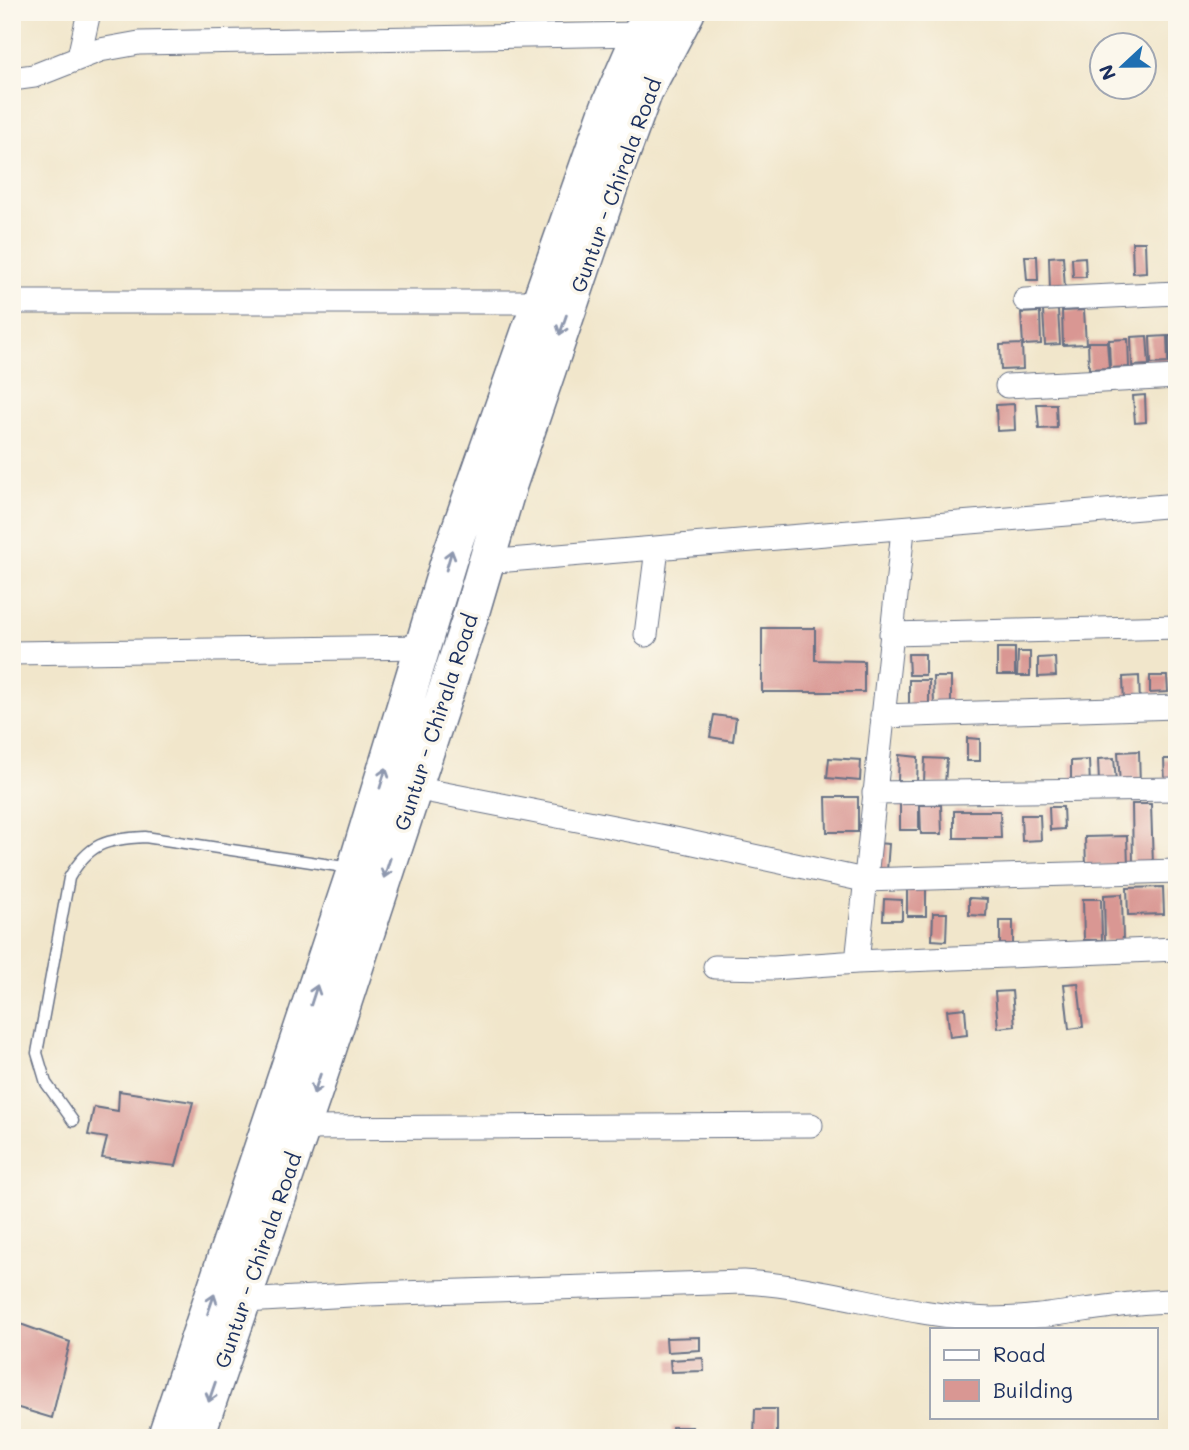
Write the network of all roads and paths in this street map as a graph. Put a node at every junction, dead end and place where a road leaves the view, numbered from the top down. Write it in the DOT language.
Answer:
graph roads {
  1 [pos="89,12"];
  2 [pos="687,12"];
  3 [pos="645,23"];
  4 [pos="79,57"];
  5 [pos="12,79"];
  6 [pos="1177,293"];
  7 [pos="1025,300"];
  8 [pos="12,302"];
  9 [pos="540,302"];
  10 [pos="1177,377"];
  11 [pos="1007,386"];
  12 [pos="1177,505"];
  13 [pos="903,530"];
  14 [pos="657,549"];
  15 [pos="485,562"];
  16 [pos="1177,627"];
  17 [pos="891,634"];
  18 [pos="646,635"];
  19 [pos="425,647"];
  20 [pos="12,653"];
  21 [pos="1177,707"];
  22 [pos="882,716"];
  23 [pos="414,788"];
  24 [pos="1177,789"];
  25 [pos="874,793"];
  26 [pos="355,869"];
  27 [pos="1177,871"];
  28 [pos="864,880"];
  29 [pos="1177,949"];
  30 [pos="857,962"];
  31 [pos="715,967"];
  32 [pos="73,1121"];
  33 [pos="811,1125"];
  34 [pos="302,1128"];
  35 [pos="244,1301"];
  36 [pos="1177,1301"];
  37 [pos="165,1438"];
  38 [pos="196,1438"];
  1 -- 4 [label="street"];
  2 -- 15 [label="main road, Guntur - Chirala Road, one-way"];
  3 -- 4 [label="street"];
  3 -- 9 [label="main road, Guntur - Chirala Road"];
  4 -- 5 [label="street"];
  6 -- 7 [label="street"];
  8 -- 9 [label="street"];
  19 -- 9 [label="main road, Guntur - Chirala Road, one-way"];
  10 -- 11 [label="street"];
  12 -- 13 [label="street"];
  13 -- 14 [label="street"];
  13 -- 17 [label="street"];
  14 -- 15 [label="street"];
  14 -- 18 [label="street"];
  15 -- 23 [label="main road, Guntur - Chirala Road"];
  16 -- 17 [label="street"];
  17 -- 22 [label="street"];
  19 -- 20 [label="street"];
  26 -- 19 [label="main road, Guntur - Chirala Road, one-way"];
  21 -- 22 [label="street"];
  22 -- 25 [label="street"];
  23 -- 28 [label="street"];
  23 -- 34 [label="main road, Guntur - Chirala Road, one-way"];
  24 -- 25 [label="street"];
  25 -- 28 [label="street"];
  26 -- 32 [label="lane"];
  37 -- 26 [label="main road, Guntur - Chirala Road, one-way"];
  27 -- 28 [label="street"];
  28 -- 30 [label="street"];
  29 -- 30 [label="street"];
  30 -- 31 [label="street"];
  33 -- 34 [label="street"];
  34 -- 35 [label="main road, Guntur - Chirala Road"];
  35 -- 36 [label="street"];
  35 -- 38 [label="main road, Guntur - Chirala Road, one-way"];
}
